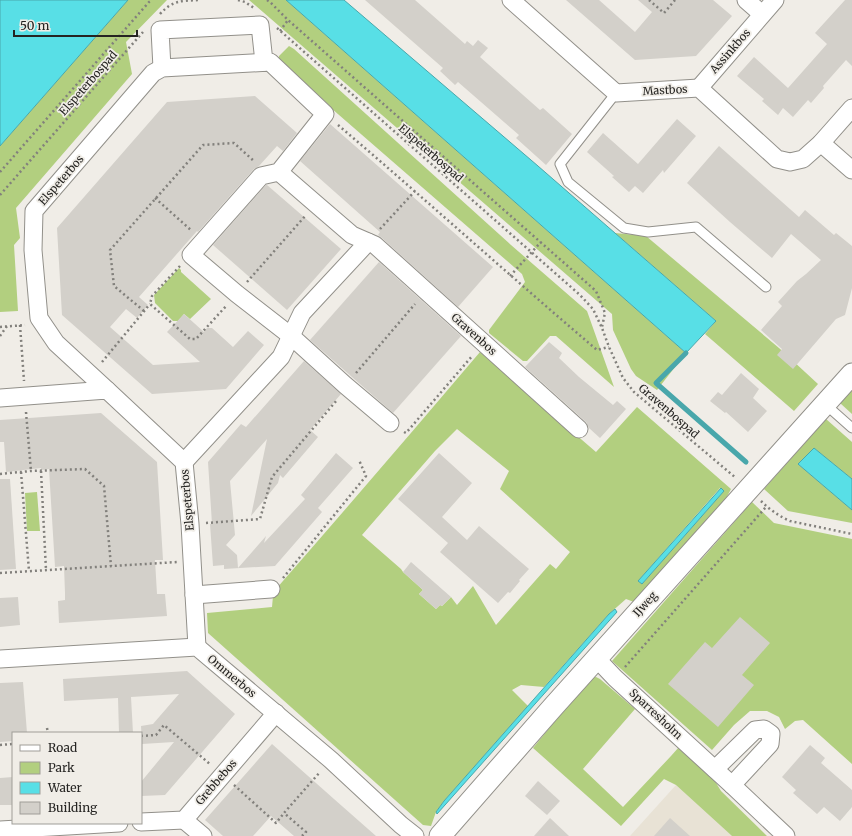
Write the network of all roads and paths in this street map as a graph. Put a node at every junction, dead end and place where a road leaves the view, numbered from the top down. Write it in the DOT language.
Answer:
graph roads {
  1 [pos="152,0"];
  2 [pos="179,0"];
  3 [pos="199,0"];
  4 [pos="238,0"];
  5 [pos="267,0"];
  6 [pos="511,0"];
  7 [pos="649,0"];
  8 [pos="675,0"];
  9 [pos="746,0"];
  10 [pos="775,0"];
  11 [pos="257,11"];
  12 [pos="762,14"];
  13 [pos="156,18"];
  14 [pos="288,20"];
  15 [pos="275,26"];
  16 [pos="146,29"];
  17 [pos="280,31"];
  18 [pos="267,62"];
  19 [pos="162,68"];
  20 [pos="699,88"];
  21 [pos="616,93"];
  22 [pos="852,108"];
  23 [pos="325,114"];
  24 [pos="821,143"];
  25 [pos="852,170"];
  26 [pos="0,172"];
  27 [pos="279,172"];
  28 [pos="261,176"];
  29 [pos="415,191"];
  30 [pos="0,195"];
  31 [pos="156,198"];
  32 [pos="203,241"];
  33 [pos="368,242"];
  34 [pos="541,242"];
  35 [pos="532,252"];
  36 [pos="510,276"];
  37 [pos="766,287"];
  38 [pos="426,291"];
  39 [pos="150,304"];
  40 [pos="144,311"];
  41 [pos="43,324"];
  42 [pos="8,326"];
  43 [pos="0,327"];
  44 [pos="602,328"];
  45 [pos="0,336"];
  46 [pos="291,336"];
  47 [pos="484,343"];
  48 [pos="609,347"];
  49 [pos="852,374"];
  50 [pos="91,375"];
  51 [pos="347,386"];
  52 [pos="107,390"];
  53 [pos="0,398"];
  54 [pos="825,404"];
  55 [pos="390,423"];
  56 [pos="852,428"];
  57 [pos="579,429"];
  58 [pos="359,460"];
  59 [pos="184,462"];
  60 [pos="41,471"];
  61 [pos="21,472"];
  62 [pos="0,474"];
  63 [pos="749,489"];
  64 [pos="766,507"];
  65 [pos="190,524"];
  66 [pos="852,534"];
  67 [pos="192,561"];
  68 [pos="111,566"];
  69 [pos="46,570"];
  70 [pos="29,571"];
  71 [pos="0,573"];
  72 [pos="271,589"];
  73 [pos="194,595"];
  74 [pos="197,647"];
  75 [pos="0,659"];
  76 [pos="597,659"];
  77 [pos="615,678"];
  78 [pos="276,713"];
  79 [pos="48,728"];
  80 [pos="48,732"];
  81 [pos="12,744"];
  82 [pos="0,745"];
  83 [pos="331,760"];
  84 [pos="715,769"];
  85 [pos="732,785"];
  86 [pos="184,820"];
  87 [pos="142,822"];
  88 [pos="111,824"];
  89 [pos="0,830"];
  90 [pos="55,831"];
  91 [pos="203,836"];
  92 [pos="302,836"];
  93 [pos="415,836"];
  94 [pos="440,836"];
  95 [pos="786,836"];
  1 -- 26 [label="path"];
  2 -- 3 [label="path"];
  2 -- 13 [label="path"];
  4 -- 11 [label="path"];
  5 -- 14 [label="path"];
  6 -- 21 [label="street"];
  7 -- 8 [label="path"];
  9 -- 12 [label="street"];
  10 -- 12 [label="street, Assinkbos"];
  12 -- 20 [label="street, Assinkbos"];
  14 -- 17 [label="path"];
  14 -- 34 [label="path"];
  15 -- 17 [label="path, Elspeterbospad"];
  16 -- 30 [label="path, Elspeterbospad"];
  17 -- 35 [label="path, Elspeterbospad"];
  18 -- 19 [label="street"];
  18 -- 19 [label="street"];
  18 -- 23 [label="street"];
  19 -- 41 [label="street, Elspeterbos"];
  20 -- 21 [label="street, Mastbos"];
  20 -- 24 [label="street, Mastbos"];
  21 -- 37 [label="lane"];
  22 -- 24 [label="street, Mastbos"];
  23 -- 27 [label="street"];
  23 -- 29 [label="path"];
  24 -- 25 [label="street"];
  27 -- 28 [label="street"];
  27 -- 33 [label="street, Gravenbos"];
  28 -- 31 [label="path"];
  28 -- 32 [label="street"];
  29 -- 33 [label="path"];
  29 -- 36 [label="path"];
  31 -- 32 [label="path"];
  31 -- 40 [label="path"];
  32 -- 46 [label="street"];
  33 -- 38 [label="street, Gravenbos"];
  33 -- 46 [label="street"];
  34 -- 35 [label="path"];
  34 -- 44 [label="path"];
  35 -- 36 [label="path"];
  35 -- 44 [label="path, Elspeterbospad"];
  36 -- 48 [label="path"];
  38 -- 47 [label="street, Gravenbos"];
  38 -- 51 [label="path"];
  39 -- 40 [label="path"];
  40 -- 50 [label="path"];
  41 -- 42 [label="path"];
  41 -- 50 [label="street, Elspeterbos"];
  42 -- 43 [label="path"];
  42 -- 45 [label="path"];
  44 -- 48 [label="path, Gravenbospad"];
  46 -- 51 [label="street"];
  46 -- 59 [label="street"];
  47 -- 55 [label="path"];
  47 -- 57 [label="street, Gravenbos"];
  48 -- 63 [label="path, Gravenbospad"];
  49 -- 54 [label="street, IJweg"];
  50 -- 52 [label="street, Elspeterbos"];
  51 -- 55 [label="street"];
  51 -- 65 [label="path"];
  52 -- 53 [label="street"];
  52 -- 59 [label="street, Elspeterbos"];
  54 -- 56 [label="lane"];
  54 -- 63 [label="street, IJweg"];
  58 -- 72 [label="path"];
  59 -- 65 [label="street, Elspeterbos"];
  60 -- 61 [label="path"];
  60 -- 68 [label="path"];
  60 -- 69 [label="path"];
  61 -- 62 [label="path"];
  61 -- 70 [label="path"];
  63 -- 64 [label="path, Gravenbospad"];
  63 -- 76 [label="street, IJweg"];
  64 -- 66 [label="path, Gravenbospad"];
  64 -- 77 [label="path"];
  65 -- 67 [label="street, Elspeterbos"];
  67 -- 68 [label="path"];
  67 -- 73 [label="street, Elspeterbos"];
  68 -- 69 [label="path"];
  69 -- 70 [label="path"];
  70 -- 71 [label="path"];
  72 -- 73 [label="street"];
  73 -- 74 [label="street, Elspeterbos"];
  74 -- 75 [label="street, Ommerbos"];
  74 -- 78 [label="street, Ommerbos"];
  76 -- 77 [label="street, Sparresholm"];
  76 -- 94 [label="street, IJweg"];
  77 -- 84 [label="street, Sparresholm"];
  78 -- 83 [label="street, Ommerbos"];
  78 -- 86 [label="street, Grebbebos"];
  79 -- 80 [label="path"];
  81 -- 82 [label="path"];
  83 -- 92 [label="path"];
  83 -- 93 [label="street, Ommerbos"];
  84 -- 85 [label="street, Sparresholm"];
  84 -- 85 [label="street"];
  85 -- 95 [label="street, Sparresholm"];
  86 -- 87 [label="street"];
  86 -- 91 [label="street"];
  88 -- 90 [label="street"];
  89 -- 90 [label="street"];
}
